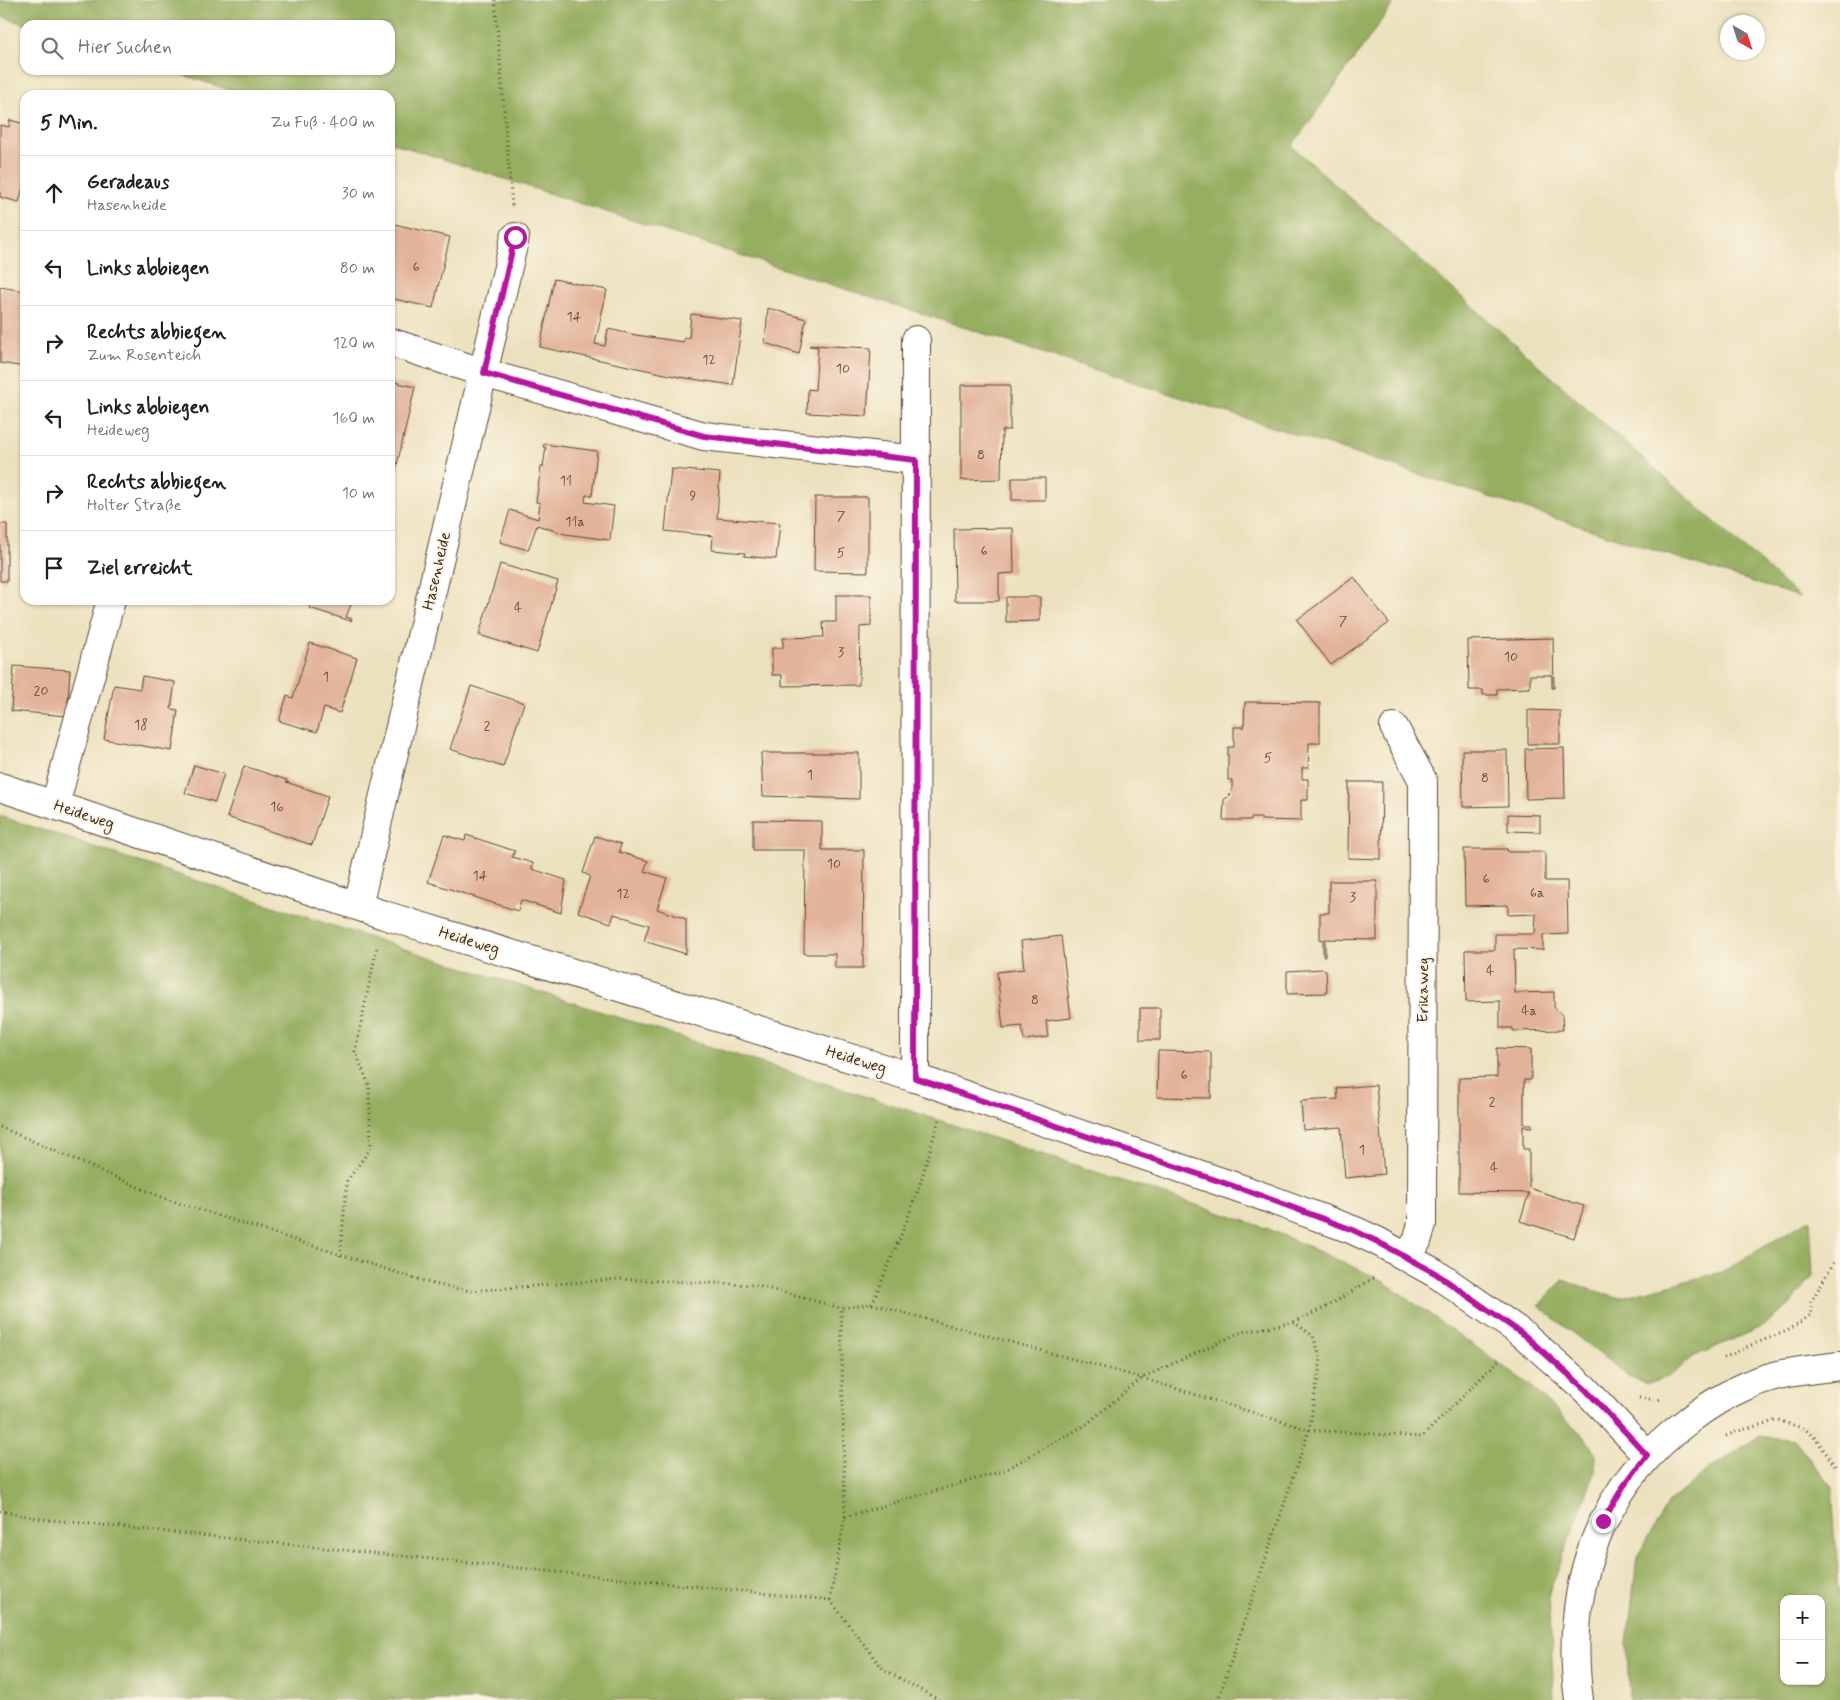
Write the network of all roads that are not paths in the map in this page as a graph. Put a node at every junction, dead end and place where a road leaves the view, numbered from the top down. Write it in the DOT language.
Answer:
graph roads {
  1 [pos="515,237"];
  2 [pos="916,340"];
  3 [pos="395,344"];
  4 [pos="484,373"];
  5 [pos="916,460"];
  6 [pos="110,605"];
  7 [pos="1394,727"];
  8 [pos="0,787"];
  9 [pos="55,805"];
  10 [pos="358,906"];
  11 [pos="915,1078"];
  12 [pos="1408,1257"];
  13 [pos="1840,1366"];
  14 [pos="1647,1455"];
  15 [pos="1579,1700"];
  1 -- 4 [label="street, Hasenheide"];
  2 -- 5 [label="street"];
  3 -- 4 [label="street"];
  4 -- 5 [label="street"];
  4 -- 10 [label="street, Hasenheide"];
  5 -- 11 [label="street"];
  6 -- 9 [label="street"];
  7 -- 12 [label="street, Erikaweg"];
  8 -- 9 [label="street, Heideweg"];
  9 -- 10 [label="street, Heideweg"];
  10 -- 11 [label="street, Heideweg"];
  11 -- 12 [label="street, Heideweg"];
  12 -- 14 [label="street, Heideweg"];
  13 -- 14 [label="street"];
  14 -- 15 [label="street"];
}
